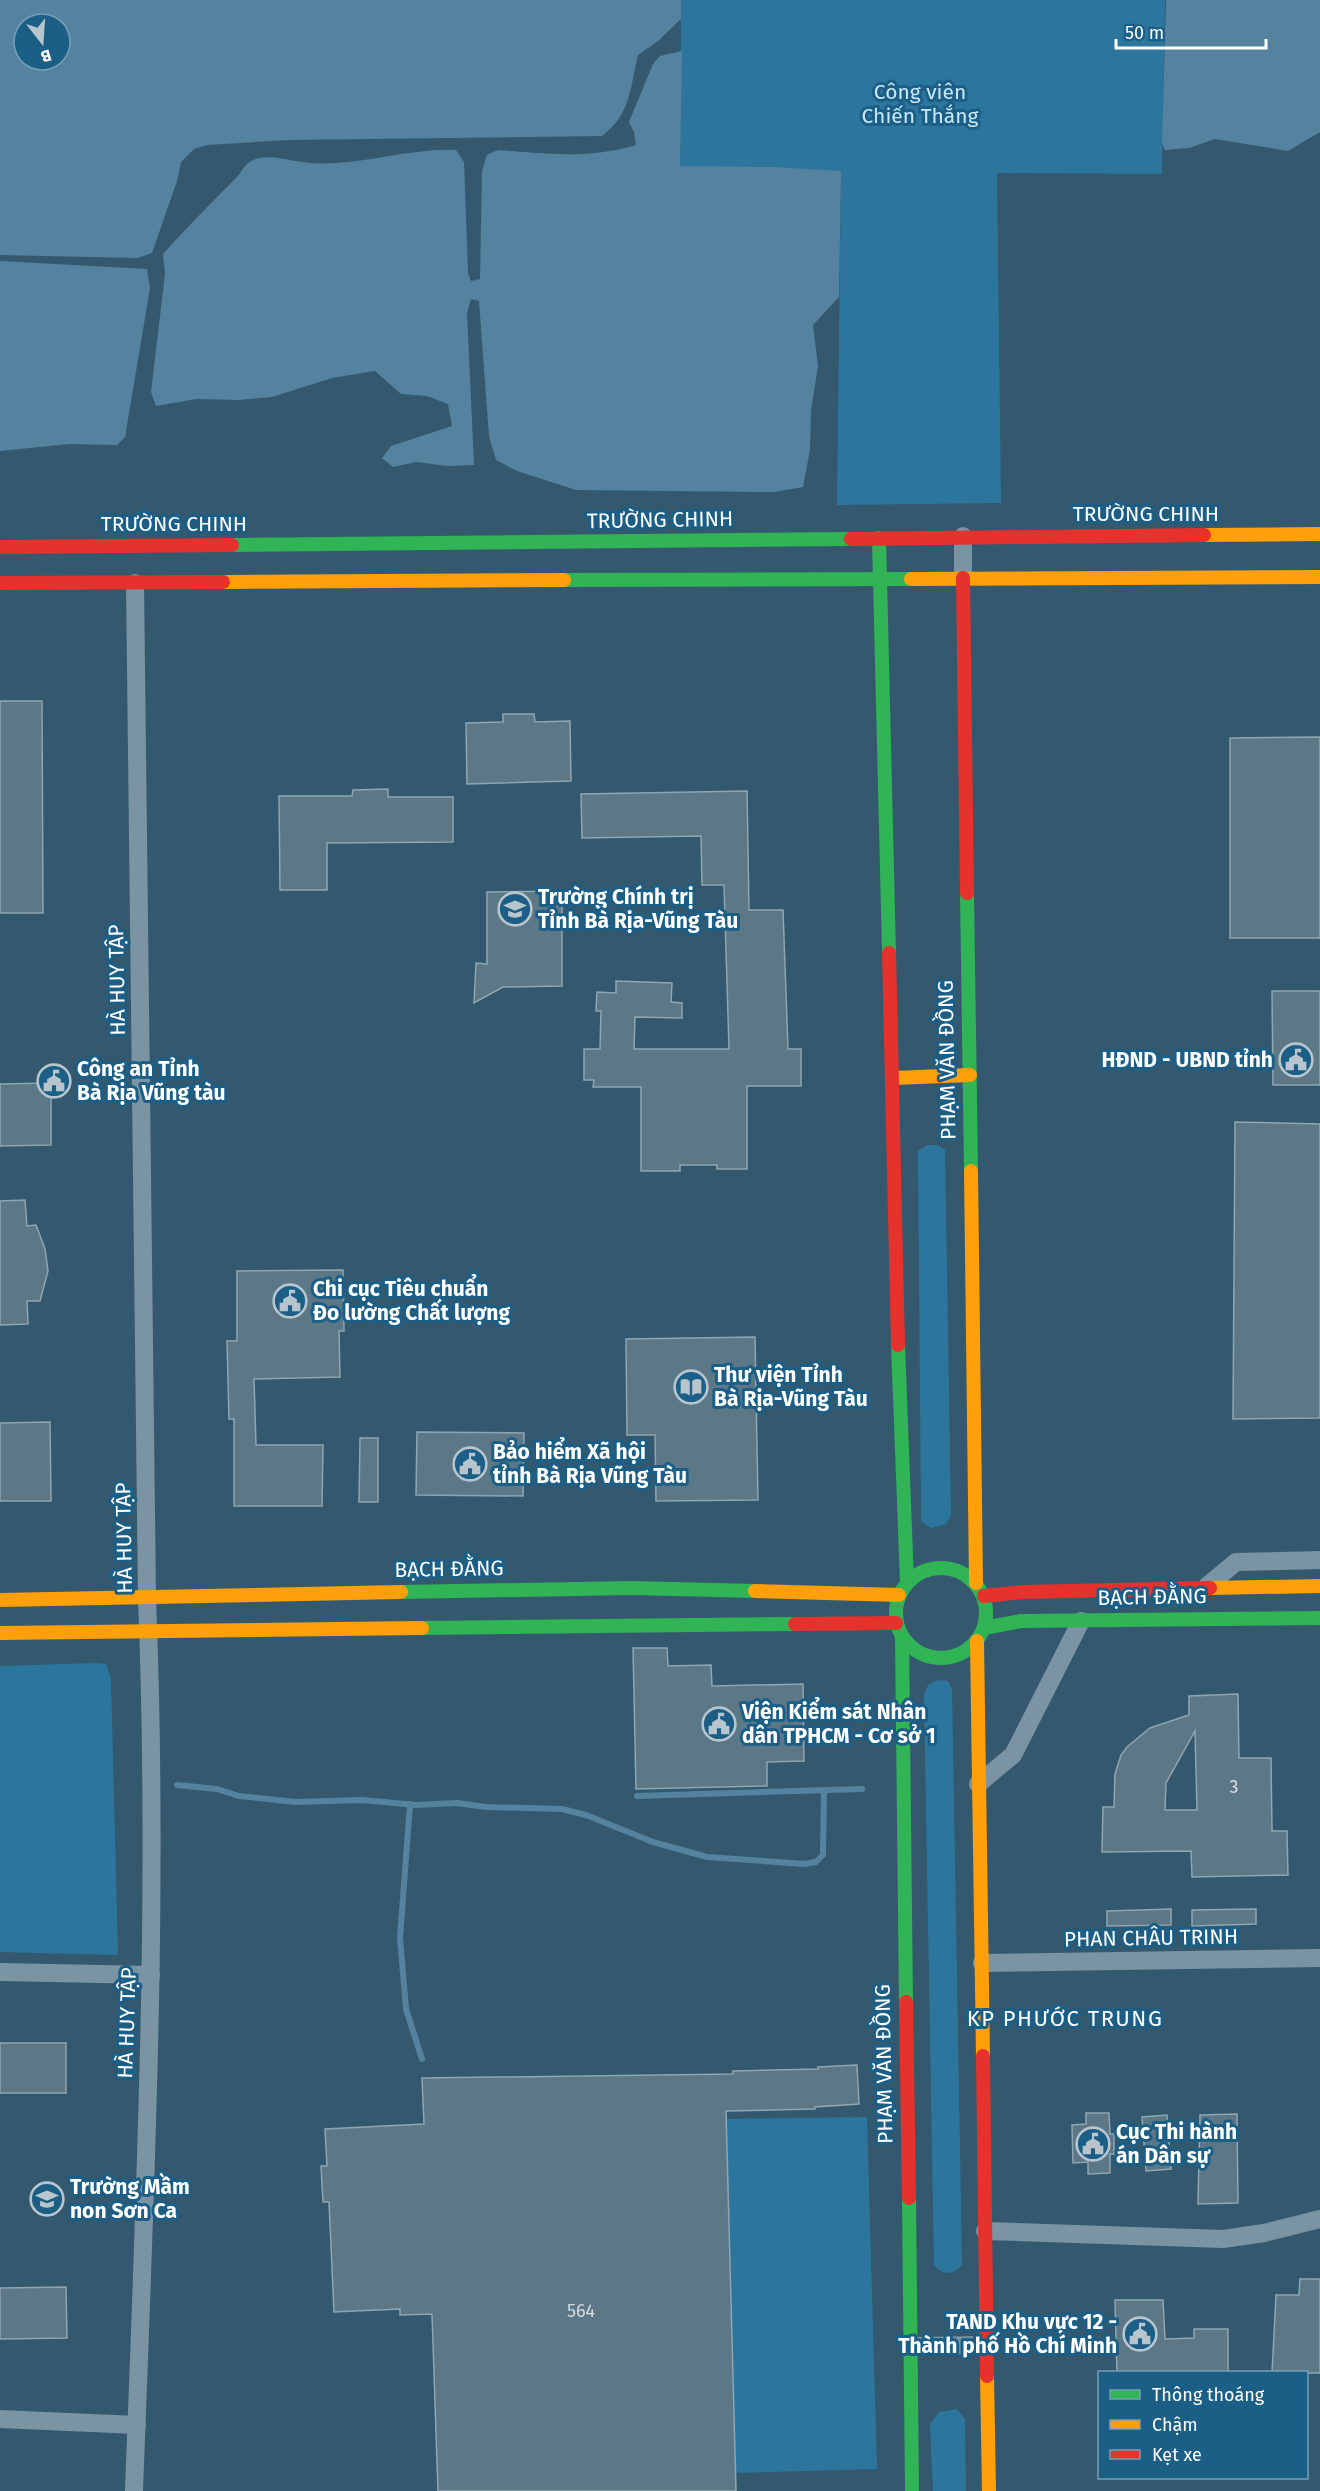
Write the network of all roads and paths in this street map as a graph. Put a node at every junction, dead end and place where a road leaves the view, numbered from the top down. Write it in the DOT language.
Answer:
graph roads {
  1 [pos="1320,534"];
  2 [pos="963,536"];
  3 [pos="879,538"];
  4 [pos="0,547"];
  5 [pos="1320,577"];
  6 [pos="880,578"];
  7 [pos="963,579"];
  8 [pos="0,583"];
  9 [pos="135,584"];
  10 [pos="970,1075"];
  11 [pos="893,1078"];
  12 [pos="1320,1560"];
  13 [pos="907,1582"];
  14 [pos="976,1583"];
  15 [pos="1320,1586"];
  16 [pos="1206,1587"];
  17 [pos="899,1595"];
  18 [pos="984,1596"];
  19 [pos="147,1598"];
  20 [pos="0,1600"];
  21 [pos="1320,1618"];
  22 [pos="1081,1621"];
  23 [pos="896,1623"];
  24 [pos="984,1628"];
  25 [pos="148,1632"];
  26 [pos="0,1634"];
  27 [pos="902,1637"];
  28 [pos="977,1641"];
  29 [pos="978,1784"];
  30 [pos="1320,1958"];
  31 [pos="982,1963"];
  32 [pos="0,1972"];
  33 [pos="151,1975"];
  34 [pos="1320,2219"];
  35 [pos="985,2231"];
  36 [pos="987,2345"];
  37 [pos="910,2346"];
  38 [pos="0,2419"];
  39 [pos="136,2425"];
  40 [pos="134,2491"];
  41 [pos="912,2491"];
  42 [pos="989,2491"];
  1 -- 2 [label="main road, TRƯỜNG CHINH"];
  2 -- 3 [label="main road, TRƯỜNG CHINH"];
  2 -- 7 [label="street, PHẠM VĂN ĐỒNG"];
  3 -- 4 [label="main road, TRƯỜNG CHINH"];
  3 -- 6 [label="main road"];
  5 -- 7 [label="main road"];
  6 -- 7 [label="main road"];
  6 -- 9 [label="main road"];
  6 -- 11 [label="main road"];
  7 -- 10 [label="main road, PHẠM VĂN ĐỒNG"];
  8 -- 9 [label="main road"];
  9 -- 19 [label="street, HÀ HUY TẬP"];
  10 -- 11 [label="main road"];
  10 -- 14 [label="main road, PHẠM VĂN ĐỒNG"];
  11 -- 13 [label="main road"];
  12 -- 16 [label="street, BẠCH ĐẰNG"];
  13 -- 14 [label="main road"];
  13 -- 17 [label="main road"];
  14 -- 18 [label="main road"];
  15 -- 16 [label="main road, BẠCH ĐẰNG"];
  16 -- 18 [label="main road, BẠCH ĐẰNG"];
  17 -- 19 [label="main road, BẠCH ĐẰNG"];
  17 -- 23 [label="main road"];
  18 -- 24 [label="main road"];
  19 -- 20 [label="main road, BẠCH ĐẰNG"];
  19 -- 25 [label="street, HÀ HUY TẬP"];
  21 -- 22 [label="main road, BẠCH ĐẰNG"];
  22 -- 24 [label="main road, BẠCH ĐẰNG"];
  22 -- 29 [label="street"];
  23 -- 25 [label="main road"];
  23 -- 27 [label="main road"];
  24 -- 28 [label="main road"];
  25 -- 26 [label="main road"];
  25 -- 33 [label="street, HÀ HUY TẬP"];
  27 -- 28 [label="main road"];
  27 -- 37 [label="main road, PHẠM VĂN ĐỒNG"];
  28 -- 29 [label="main road"];
  29 -- 31 [label="main road"];
  30 -- 31 [label="street, PHAN CHÂU TRINH"];
  31 -- 35 [label="main road"];
  32 -- 33 [label="street"];
  33 -- 39 [label="street, HÀ HUY TẬP"];
  34 -- 35 [label="street"];
  35 -- 36 [label="main road"];
  36 -- 37 [label="street"];
  36 -- 42 [label="main road"];
  37 -- 41 [label="main road, PHẠM VĂN ĐỒNG"];
  38 -- 39 [label="street"];
  39 -- 40 [label="street, HÀ HUY TẬP"];
}
